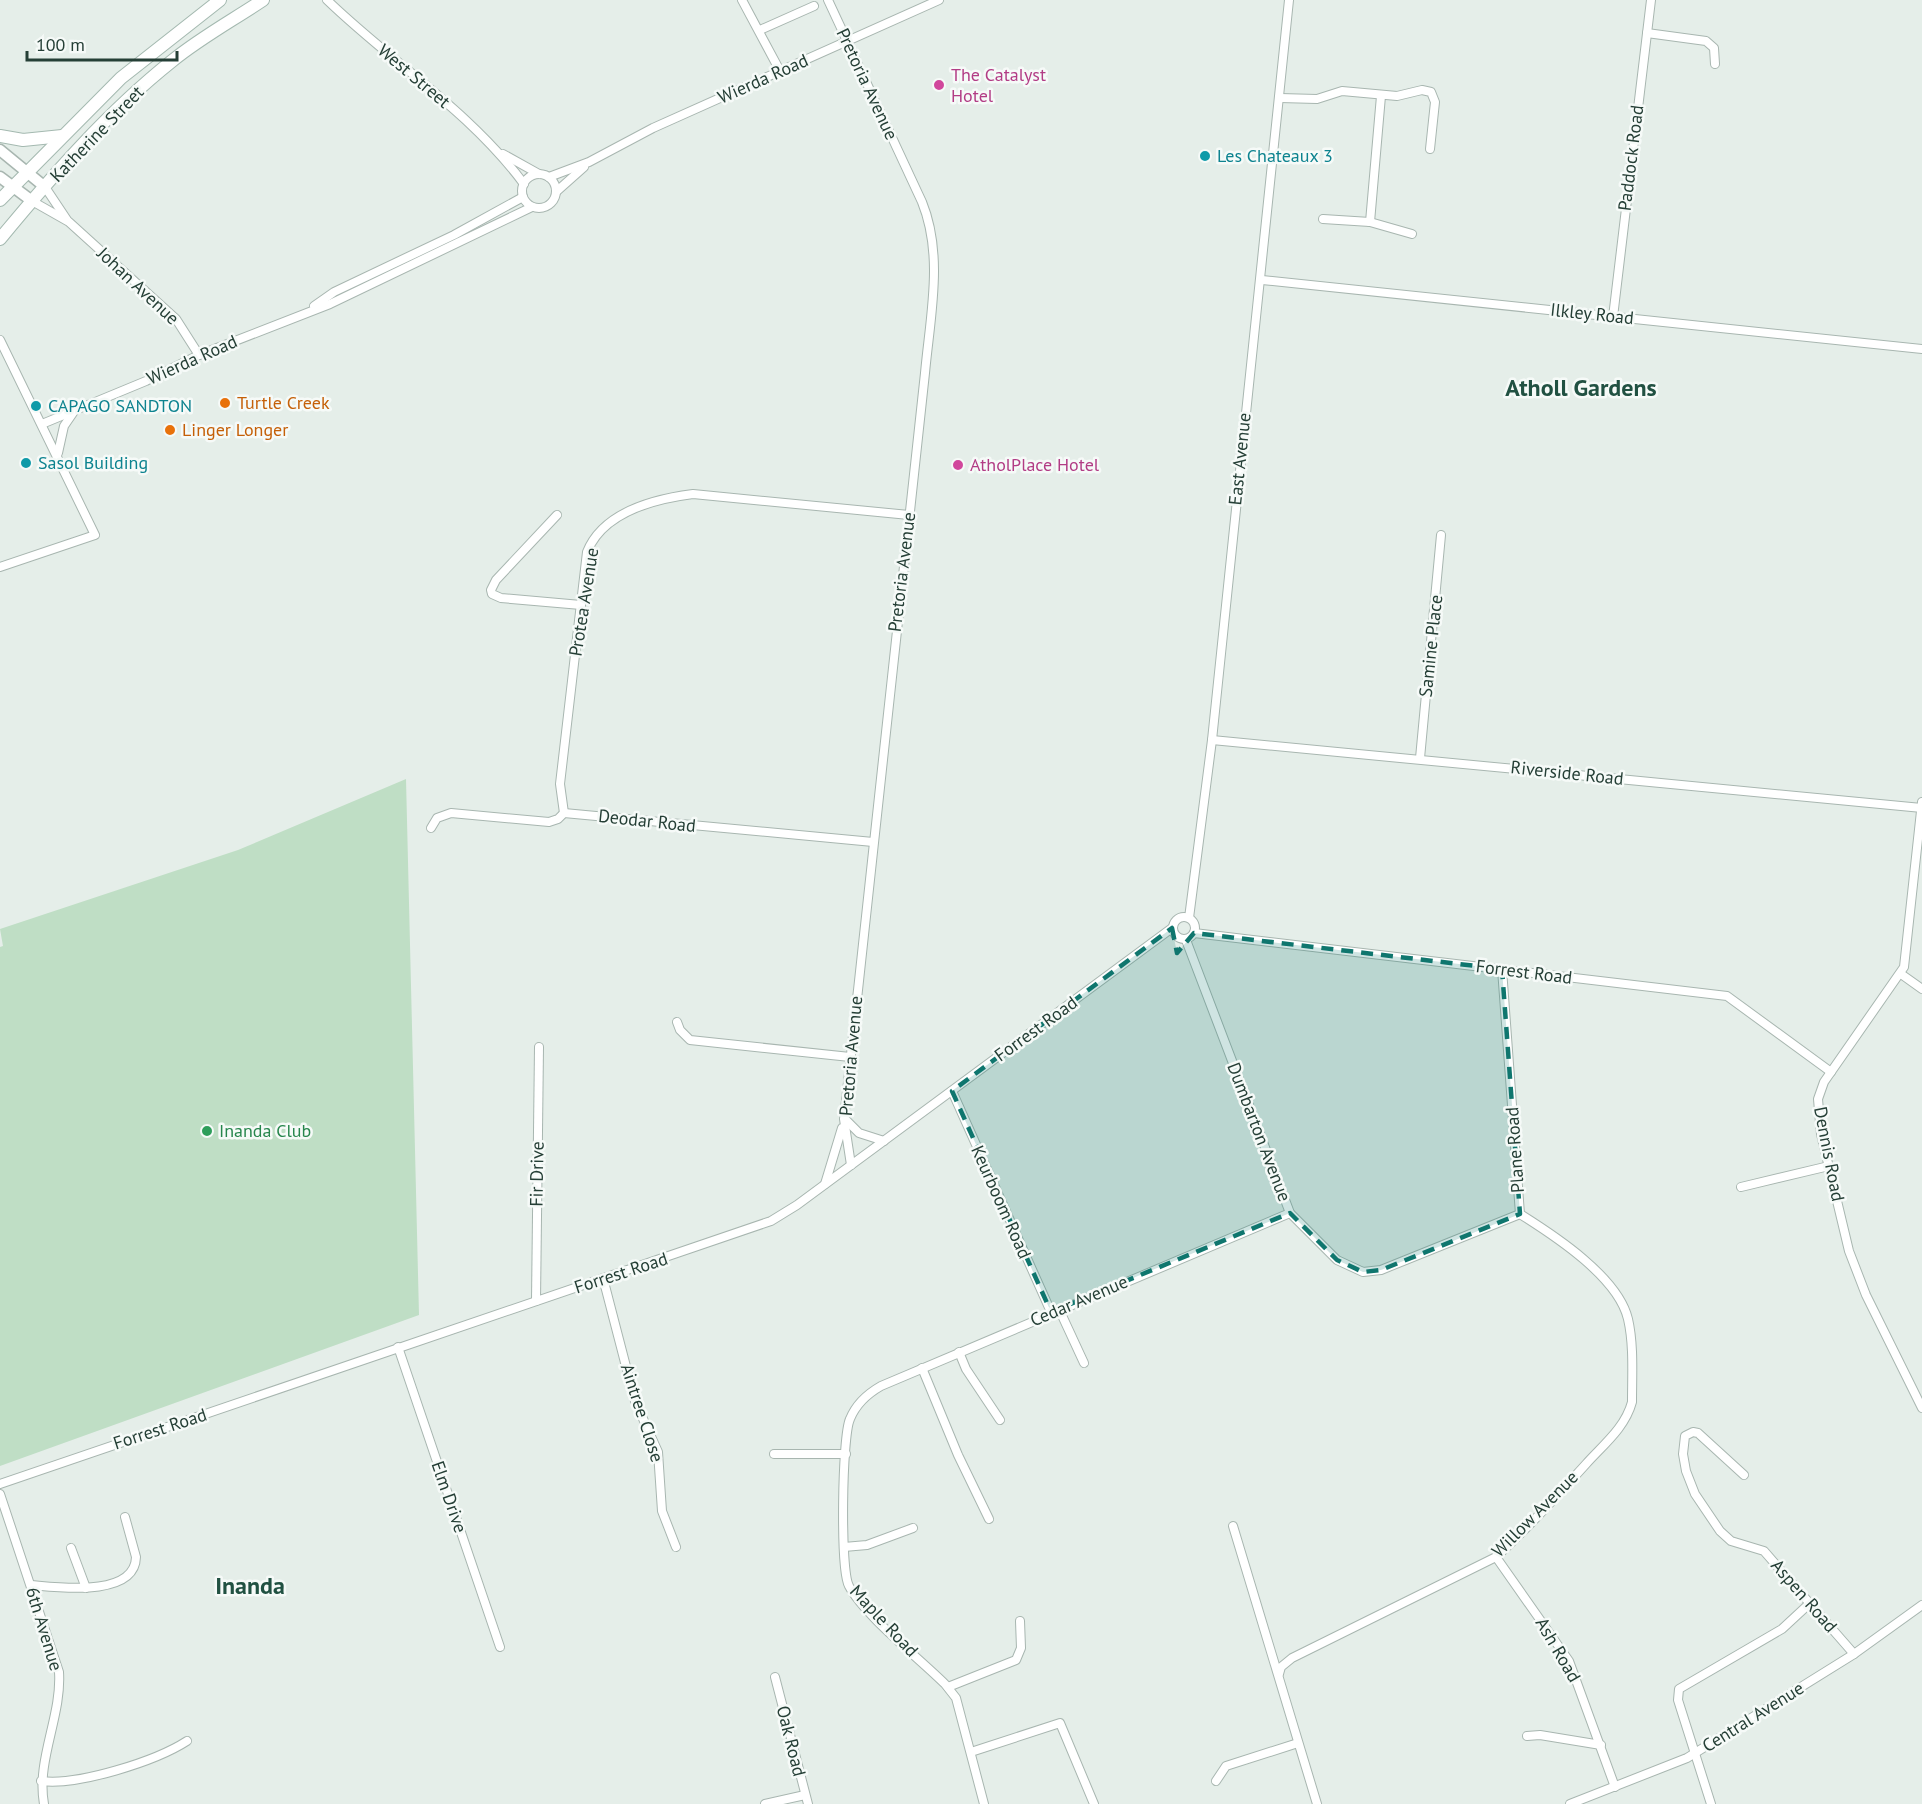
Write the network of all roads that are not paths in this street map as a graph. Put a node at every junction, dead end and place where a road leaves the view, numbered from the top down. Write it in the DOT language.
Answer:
graph roads {
  1 [pos="220,0"];
  2 [pos="263,0"];
  3 [pos="327,0"];
  4 [pos="742,0"];
  5 [pos="828,0"];
  6 [pos="939,0"];
  7 [pos="1289,0"];
  8 [pos="1651,0"];
  9 [pos="814,6"];
  10 [pos="760,30"];
  11 [pos="1647,33"];
  12 [pos="847,42"];
  13 [pos="1715,64"];
  14 [pos="780,72"];
  15 [pos="1381,96"];
  16 [pos="1280,98"];
  17 [pos="0,136"];
  18 [pos="62,136"];
  19 [pos="1430,149"];
  20 [pos="0,150"];
  21 [pos="500,153"];
  22 [pos="589,162"];
  23 [pos="27,171"];
  24 [pos="538,174"];
  25 [pos="0,177"];
  26 [pos="549,177"];
  27 [pos="524,184"];
  28 [pos="12,186"];
  29 [pos="45,187"];
  30 [pos="557,191"];
  31 [pos="523,197"];
  32 [pos="0,200"];
  33 [pos="32,201"];
  34 [pos="532,207"];
  35 [pos="1323,219"];
  36 [pos="69,222"];
  37 [pos="1371,222"];
  38 [pos="1412,234"];
  39 [pos="0,239"];
  40 [pos="415,253"];
  41 [pos="419,262"];
  42 [pos="371,280"];
  43 [pos="1262,280"];
  44 [pos="1613,317"];
  45 [pos="0,340"];
  46 [pos="1922,349"];
  47 [pos="199,355"];
  48 [pos="75,410"];
  49 [pos="42,424"];
  50 [pos="57,455"];
  51 [pos="557,515"];
  52 [pos="909,515"];
  53 [pos="1441,535"];
  54 [pos="0,567"];
  55 [pos="581,605"];
  56 [pos="1212,740"];
  57 [pos="1420,758"];
  58 [pos="1922,806"];
  59 [pos="564,813"];
  60 [pos="431,828"];
  61 [pos="873,842"];
  62 [pos="1189,918"];
  63 [pos="1172,928"];
  64 [pos="1194,933"];
  65 [pos="1186,940"];
  66 [pos="1502,969"];
  67 [pos="1901,974"];
  68 [pos="1922,989"];
  69 [pos="677,1022"];
  70 [pos="539,1047"];
  71 [pos="850,1057"];
  72 [pos="1831,1072"];
  73 [pos="952,1091"];
  74 [pos="844,1119"];
  75 [pos="884,1141"];
  76 [pos="851,1165"];
  77 [pos="1829,1166"];
  78 [pos="825,1184"];
  79 [pos="1741,1187"];
  80 [pos="1290,1213"];
  81 [pos="1520,1214"];
  82 [pos="603,1278"];
  83 [pos="536,1301"];
  84 [pos="1055,1311"];
  85 [pos="1628,1318"];
  86 [pos="398,1347"];
  87 [pos="959,1352"];
  88 [pos="1084,1363"];
  89 [pos="922,1368"];
  90 [pos="870,1393"];
  91 [pos="1922,1408"];
  92 [pos="1000,1420"];
  93 [pos="774,1454"];
  94 [pos="846,1454"];
  95 [pos="1744,1475"];
  96 [pos="0,1484"];
  97 [pos="0,1494"];
  98 [pos="125,1517"];
  99 [pos="989,1519"];
  100 [pos="1233,1526"];
  101 [pos="913,1528"];
  102 [pos="676,1547"];
  103 [pos="844,1547"];
  104 [pos="71,1548"];
  105 [pos="1496,1557"];
  106 [pos="31,1585"];
  107 [pos="86,1588"];
  108 [pos="1809,1604"];
  109 [pos="1922,1605"];
  110 [pos="1020,1621"];
  111 [pos="500,1647"];
  112 [pos="1854,1654"];
  113 [pos="1278,1674"];
  114 [pos="775,1677"];
  115 [pos="948,1687"];
  116 [pos="1527,1736"];
  117 [pos="187,1741"];
  118 [pos="1298,1743"];
  119 [pos="1601,1745"];
  120 [pos="971,1752"];
  121 [pos="1697,1752"];
  122 [pos="41,1781"];
  123 [pos="1216,1781"];
  124 [pos="1615,1787"];
  125 [pos="807,1800"];
  126 [pos="44,1804"];
  127 [pos="765,1804"];
  128 [pos="984,1804"];
  129 [pos="1094,1804"];
  130 [pos="1317,1804"];
  131 [pos="1570,1804"];
  132 [pos="1711,1804"];
  1 -- 18 [label="main road, Katherine Street"];
  2 -- 29 [label="main road, Katherine Street"];
  3 -- 21 [label="street, West Street"];
  4 -- 10 [label="street"];
  5 -- 12 [label="street, Pretoria Avenue"];
  6 -- 12 [label="street, Wierda Road"];
  7 -- 16 [label="street, East Avenue"];
  8 -- 11 [label="street, Paddock Road"];
  9 -- 10 [label="street"];
  10 -- 14 [label="street"];
  11 -- 13 [label="street"];
  11 -- 44 [label="street, Paddock Road"];
  12 -- 14 [label="street, Wierda Road"];
  12 -- 52 [label="street, Pretoria Avenue"];
  14 -- 22 [label="street, Wierda Road"];
  15 -- 16 [label="street"];
  15 -- 19 [label="street"];
  15 -- 37 [label="street"];
  16 -- 43 [label="street, East Avenue"];
  17 -- 18 [label="main road"];
  18 -- 23 [label="main road, Katherine Street"];
  20 -- 23 [label="street"];
  21 -- 24 [label="street, West Street"];
  21 -- 27 [label="street, West Street"];
  22 -- 26 [label="street, Wierda Road"];
  22 -- 30 [label="street, Wierda Road"];
  23 -- 28 [label="main road, Katherine Street"];
  23 -- 29 [label="street"];
  24 -- 26 [label="street"];
  24 -- 27 [label="street"];
  25 -- 28 [label="street"];
  26 -- 30 [label="street"];
  27 -- 31 [label="street"];
  28 -- 32 [label="main road, Katherine Street"];
  28 -- 33 [label="street"];
  29 -- 33 [label="main road, Katherine Street"];
  29 -- 36 [label="street, Johan Avenue"];
  30 -- 34 [label="street"];
  31 -- 34 [label="street"];
  31 -- 40 [label="street, Wierda Road"];
  33 -- 36 [label="street, Johan Avenue"];
  33 -- 39 [label="main road, Katherine Street"];
  34 -- 41 [label="street, Wierda Road"];
  35 -- 37 [label="street"];
  36 -- 47 [label="street, Johan Avenue"];
  37 -- 38 [label="street"];
  40 -- 41 [label="street"];
  40 -- 42 [label="street, Wierda Road"];
  41 -- 42 [label="street, Wierda Road"];
  42 -- 47 [label="street, Wierda Road"];
  43 -- 44 [label="street, Ilkley Road"];
  43 -- 56 [label="street, East Avenue"];
  44 -- 46 [label="street, Ilkley Road"];
  45 -- 49 [label="street"];
  47 -- 48 [label="street, Wierda Road"];
  48 -- 49 [label="street, Wierda Road"];
  48 -- 50 [label="street"];
  49 -- 50 [label="street"];
  50 -- 54 [label="street"];
  51 -- 55 [label="street"];
  52 -- 55 [label="street, Protea Avenue"];
  52 -- 61 [label="street, Pretoria Avenue"];
  53 -- 57 [label="street, Samine Place"];
  55 -- 59 [label="street, Protea Avenue"];
  56 -- 57 [label="street, Riverside Road"];
  56 -- 62 [label="street, East Avenue"];
  57 -- 58 [label="street, Riverside Road"];
  58 -- 67 [label="street, Dennis Road"];
  59 -- 60 [label="street, Deodar Road"];
  59 -- 61 [label="street, Deodar Road"];
  61 -- 71 [label="street, Pretoria Avenue"];
  62 -- 63 [label="street"];
  62 -- 64 [label="street"];
  63 -- 65 [label="street"];
  63 -- 73 [label="street, Forrest Road"];
  64 -- 65 [label="street"];
  64 -- 66 [label="street, Forrest Road"];
  65 -- 80 [label="street, Dumbarton Avenue"];
  66 -- 72 [label="street, Forrest Road"];
  66 -- 81 [label="street, Plane Road"];
  67 -- 68 [label="street"];
  67 -- 72 [label="street, Dennis Road"];
  69 -- 71 [label="street"];
  70 -- 83 [label="street, Fir Drive"];
  71 -- 74 [label="street, Pretoria Avenue"];
  72 -- 77 [label="street, Dennis Road"];
  73 -- 75 [label="street, Forrest Road"];
  73 -- 84 [label="street, Keurboom Road"];
  74 -- 75 [label="street"];
  74 -- 76 [label="street, Pretoria Avenue"];
  74 -- 78 [label="street"];
  75 -- 76 [label="street, Forrest Road"];
  76 -- 78 [label="street, Forrest Road"];
  77 -- 79 [label="street"];
  77 -- 91 [label="street, Dennis Road"];
  78 -- 82 [label="street, Forrest Road"];
  80 -- 81 [label="street, Dumbarton Avenue"];
  80 -- 84 [label="street, Cedar Avenue"];
  81 -- 85 [label="street, Plane Road"];
  82 -- 83 [label="street, Forrest Road"];
  82 -- 102 [label="street, Aintree Close"];
  83 -- 86 [label="street, Forrest Road"];
  84 -- 87 [label="street, Cedar Avenue"];
  84 -- 88 [label="street, Keurboom Road"];
  85 -- 105 [label="street, Willow Avenue"];
  86 -- 96 [label="street, Forrest Road"];
  86 -- 111 [label="street, Elm Drive"];
  87 -- 89 [label="street, Cedar Avenue"];
  87 -- 92 [label="street"];
  89 -- 90 [label="street, Cedar Avenue"];
  89 -- 99 [label="street"];
  90 -- 94 [label="street, Maple Road"];
  93 -- 94 [label="street"];
  94 -- 103 [label="street, Maple Road"];
  95 -- 108 [label="street, Aspen Road"];
  97 -- 106 [label="street, 6th Avenue"];
  98 -- 107 [label="street"];
  100 -- 113 [label="street"];
  101 -- 103 [label="street"];
  103 -- 115 [label="street, Maple Road"];
  104 -- 107 [label="street"];
  105 -- 113 [label="street, Willow Avenue"];
  105 -- 119 [label="street, Ash Road"];
  106 -- 107 [label="street"];
  106 -- 122 [label="street, 6th Avenue"];
  108 -- 112 [label="street, Aspen Road"];
  108 -- 121 [label="street"];
  109 -- 112 [label="street, Central Avenue"];
  110 -- 115 [label="street"];
  112 -- 121 [label="street, Central Avenue"];
  113 -- 118 [label="street"];
  114 -- 125 [label="street, Oak Road"];
  115 -- 120 [label="street, Maple Road"];
  116 -- 119 [label="street"];
  117 -- 122 [label="street"];
  118 -- 123 [label="street"];
  118 -- 130 [label="street"];
  119 -- 124 [label="street, Ash Road"];
  120 -- 128 [label="street, Maple Road"];
  120 -- 129 [label="street"];
  121 -- 124 [label="street, Central Avenue"];
  121 -- 132 [label="street"];
  122 -- 126 [label="street, 6th Avenue"];
  124 -- 131 [label="street, Central Avenue"];
  125 -- 127 [label="street"];
}
